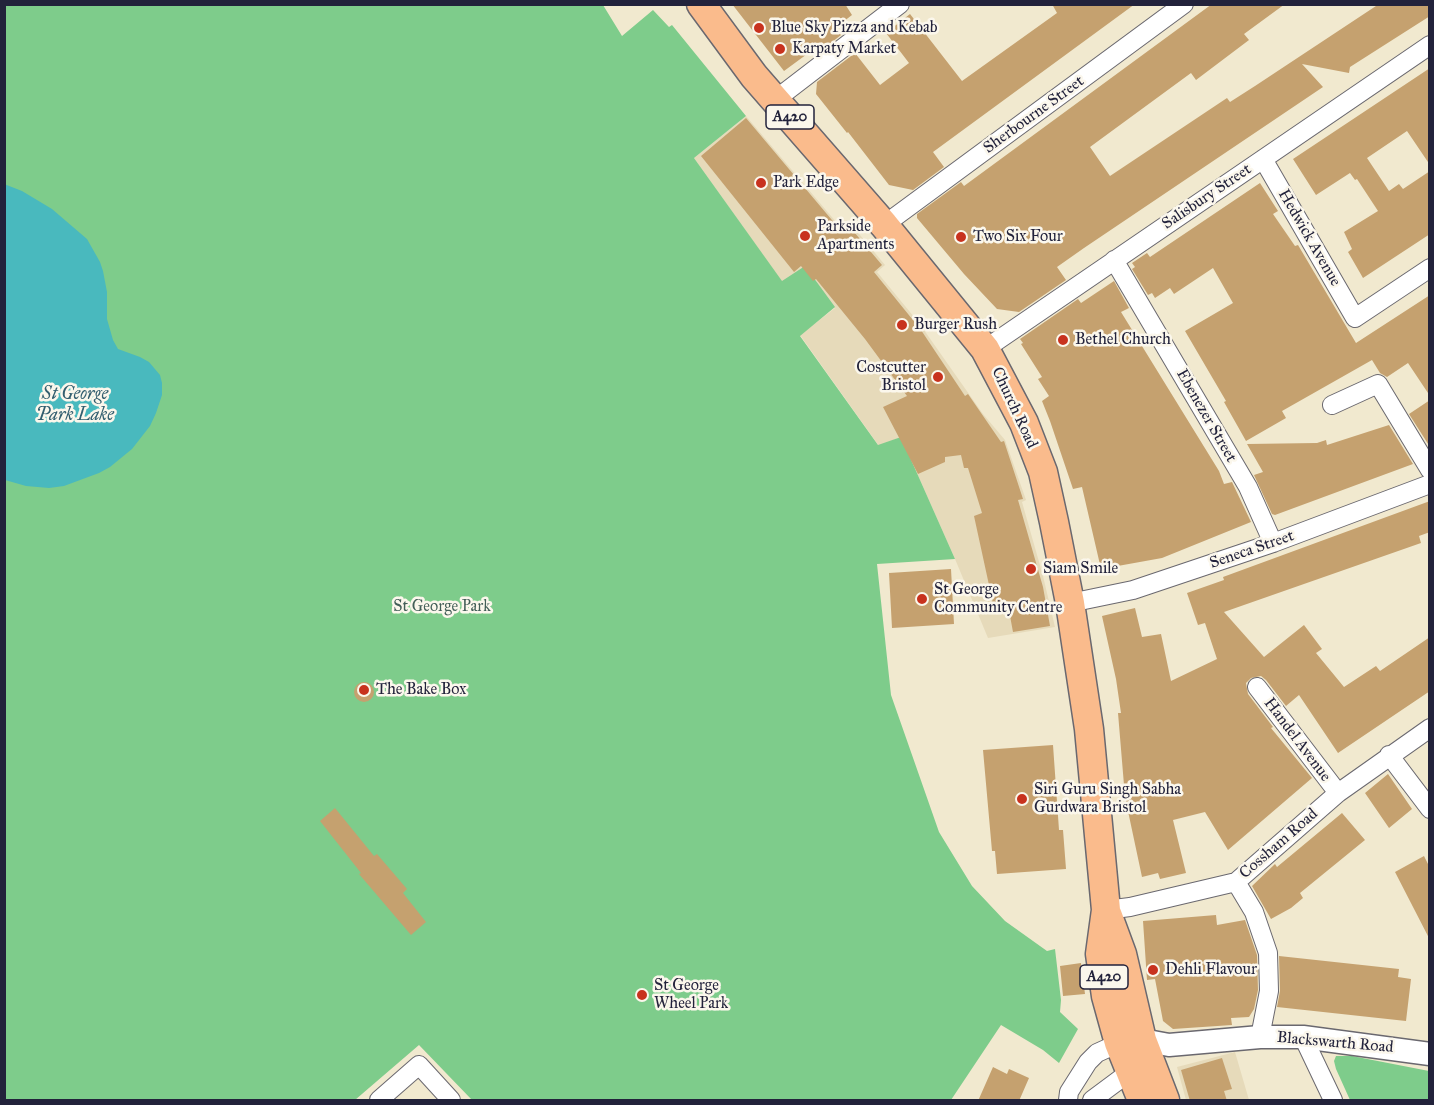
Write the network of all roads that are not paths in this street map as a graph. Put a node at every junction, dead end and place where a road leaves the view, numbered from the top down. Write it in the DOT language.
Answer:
graph roads {
  1 [pos="701,4"];
  2 [pos="900,4"];
  3 [pos="1184,4"];
  4 [pos="1430,45"];
  5 [pos="775,100"];
  6 [pos="1263,159"];
  7 [pos="884,225"];
  8 [pos="1114,260"];
  9 [pos="1430,268"];
  10 [pos="985,349"];
  11 [pos="1332,405"];
  12 [pos="1430,470"];
  13 [pos="1430,484"];
  14 [pos="1273,543"];
  15 [pos="1070,603"];
  16 [pos="1257,687"];
  17 [pos="1430,728"];
  18 [pos="1389,755"];
  19 [pos="1338,793"];
  20 [pos="1430,809"];
  21 [pos="1236,882"];
  22 [pos="1106,910"];
  23 [pos="1260,1037"];
  24 [pos="1303,1037"];
  25 [pos="1142,1052"];
  26 [pos="1430,1054"];
  27 [pos="379,1101"];
  28 [pos="452,1101"];
  29 [pos="1068,1101"];
  30 [pos="1092,1101"];
  31 [pos="1142,1101"];
  32 [pos="1165,1101"];
  33 [pos="1333,1101"];
  1 -- 5 [label="main road, Church Road / A420"];
  2 -- 5 [label="street"];
  3 -- 7 [label="street, Sherbourne Street"];
  4 -- 6 [label="street, Salisbury Street"];
  5 -- 7 [label="main road, Church Road / A420"];
  6 -- 8 [label="street, Salisbury Street"];
  6 -- 9 [label="street, Hedwick Avenue"];
  7 -- 10 [label="main road, Church Road / A420"];
  8 -- 10 [label="street, Salisbury Street"];
  8 -- 14 [label="street, Ebenezer Street"];
  10 -- 15 [label="main road, Church Road / A420"];
  11 -- 12 [label="street"];
  13 -- 14 [label="street, Seneca Street"];
  14 -- 15 [label="street, Seneca Street"];
  15 -- 22 [label="main road, Church Road / A420"];
  16 -- 19 [label="street, Handel Avenue"];
  17 -- 18 [label="street, Cossham Road"];
  18 -- 19 [label="street, Cossham Road"];
  18 -- 20 [label="street"];
  19 -- 21 [label="street, Cossham Road"];
  21 -- 22 [label="street, Cossham Road"];
  21 -- 23 [label="street"];
  22 -- 25 [label="main road, Church Road / A420"];
  23 -- 24 [label="street, Blackswarth Road"];
  23 -- 25 [label="street, Blackswarth Road"];
  24 -- 26 [label="street, Blackswarth Road"];
  24 -- 33 [label="street"];
  25 -- 29 [label="street"];
  25 -- 30 [label="street"];
  25 -- 31 [label="main road, Church Road / A420"];
  25 -- 32 [label="main road, Church Road / A420"];
  27 -- 28 [label="street"];
}
